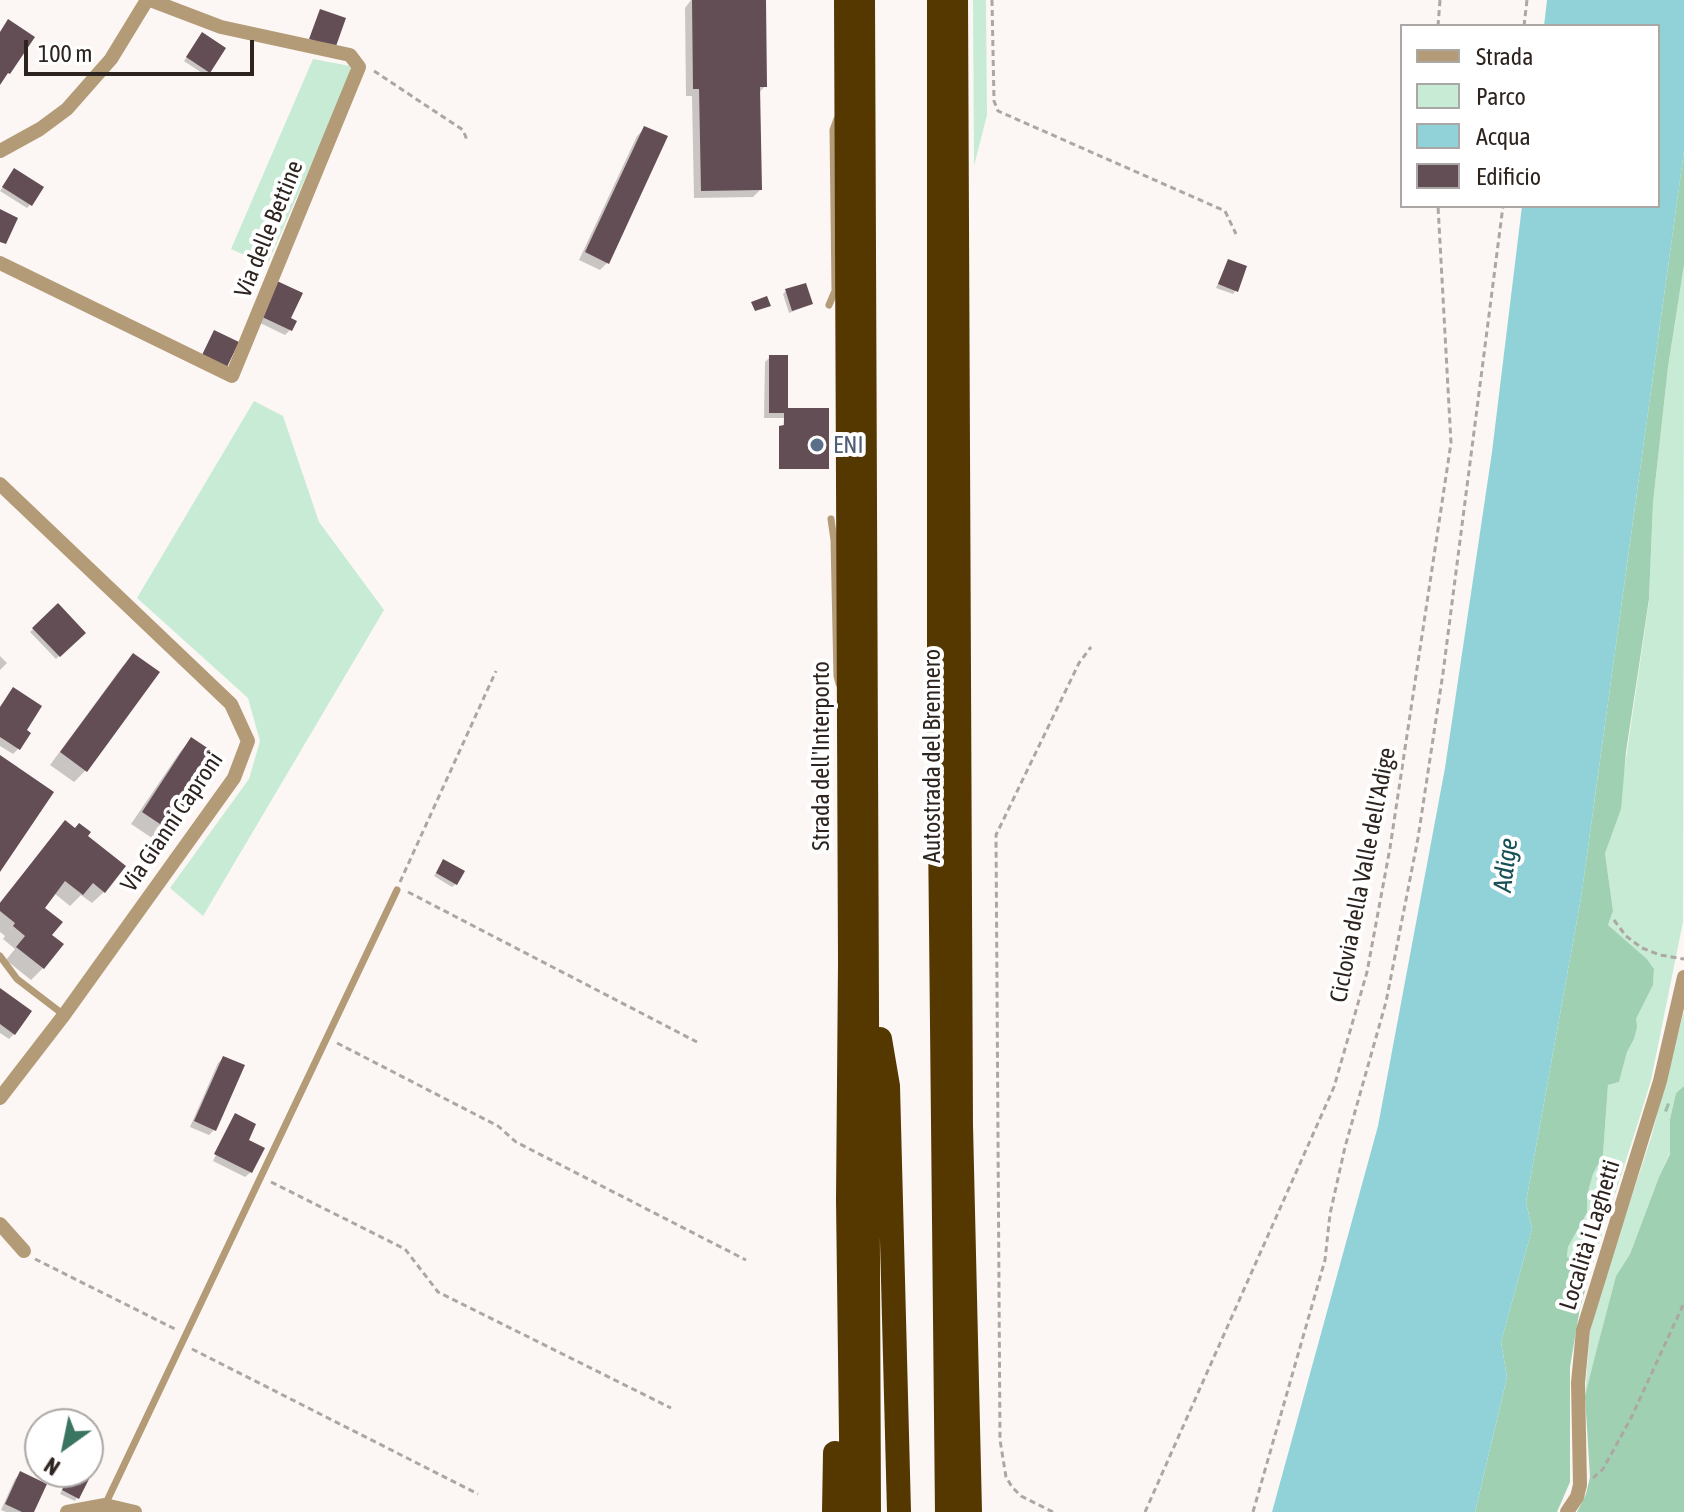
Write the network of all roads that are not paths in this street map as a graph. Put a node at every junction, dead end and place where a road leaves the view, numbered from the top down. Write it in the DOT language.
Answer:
graph roads {
  1 [pos="148,0"];
  2 [pos="846,0"];
  3 [pos="863,0"];
  4 [pos="939,0"];
  5 [pos="956,0"];
  6 [pos="845,98"];
  7 [pos="0,151"];
  8 [pos="0,263"];
  9 [pos="829,305"];
  10 [pos="0,484"];
  11 [pos="831,519"];
  12 [pos="849,717"];
  13 [pos="397,890"];
  14 [pos="0,956"];
  15 [pos="868,962"];
  16 [pos="1684,977"];
  17 [pos="64,1015"];
  18 [pos="0,1098"];
  19 [pos="848,1200"];
  20 [pos="0,1224"];
  21 [pos="24,1251"];
  22 [pos="105,1505"];
  23 [pos="1568,1511"];
  24 [pos="67,1512"];
  25 [pos="135,1512"];
  26 [pos="834,1512"];
  27 [pos="852,1512"];
  28 [pos="869,1512"];
  29 [pos="899,1512"];
  30 [pos="947,1512"];
  31 [pos="970,1512"];
  1 -- 7 [label="street"];
  1 -- 8 [label="street, Via delle Bettine"];
  2 -- 6 [label="highway, Strada dell'Interporto"];
  3 -- 15 [label="highway, Strada dell'Interporto"];
  4 -- 30 [label="highway, Autostrada del Brennero"];
  5 -- 31 [label="highway, Autostrada del Brennero"];
  6 -- 9 [label="lane"];
  6 -- 12 [label="highway, Strada dell'Interporto"];
  10 -- 17 [label="street, Via Gianni Caproni"];
  11 -- 12 [label="lane"];
  12 -- 19 [label="highway, Strada dell'Interporto"];
  13 -- 22 [label="lane"];
  14 -- 17 [label="lane"];
  15 -- 28 [label="highway, Strada dell'Interporto"];
  15 -- 29 [label="highway"];
  16 -- 23 [label="street, Località i Laghetti"];
  17 -- 18 [label="street, Via Gianni Caproni"];
  19 -- 26 [label="highway"];
  19 -- 27 [label="highway, Strada dell'Interporto"];
  20 -- 21 [label="street"];
  22 -- 24 [label="street"];
  22 -- 25 [label="street"];
}
